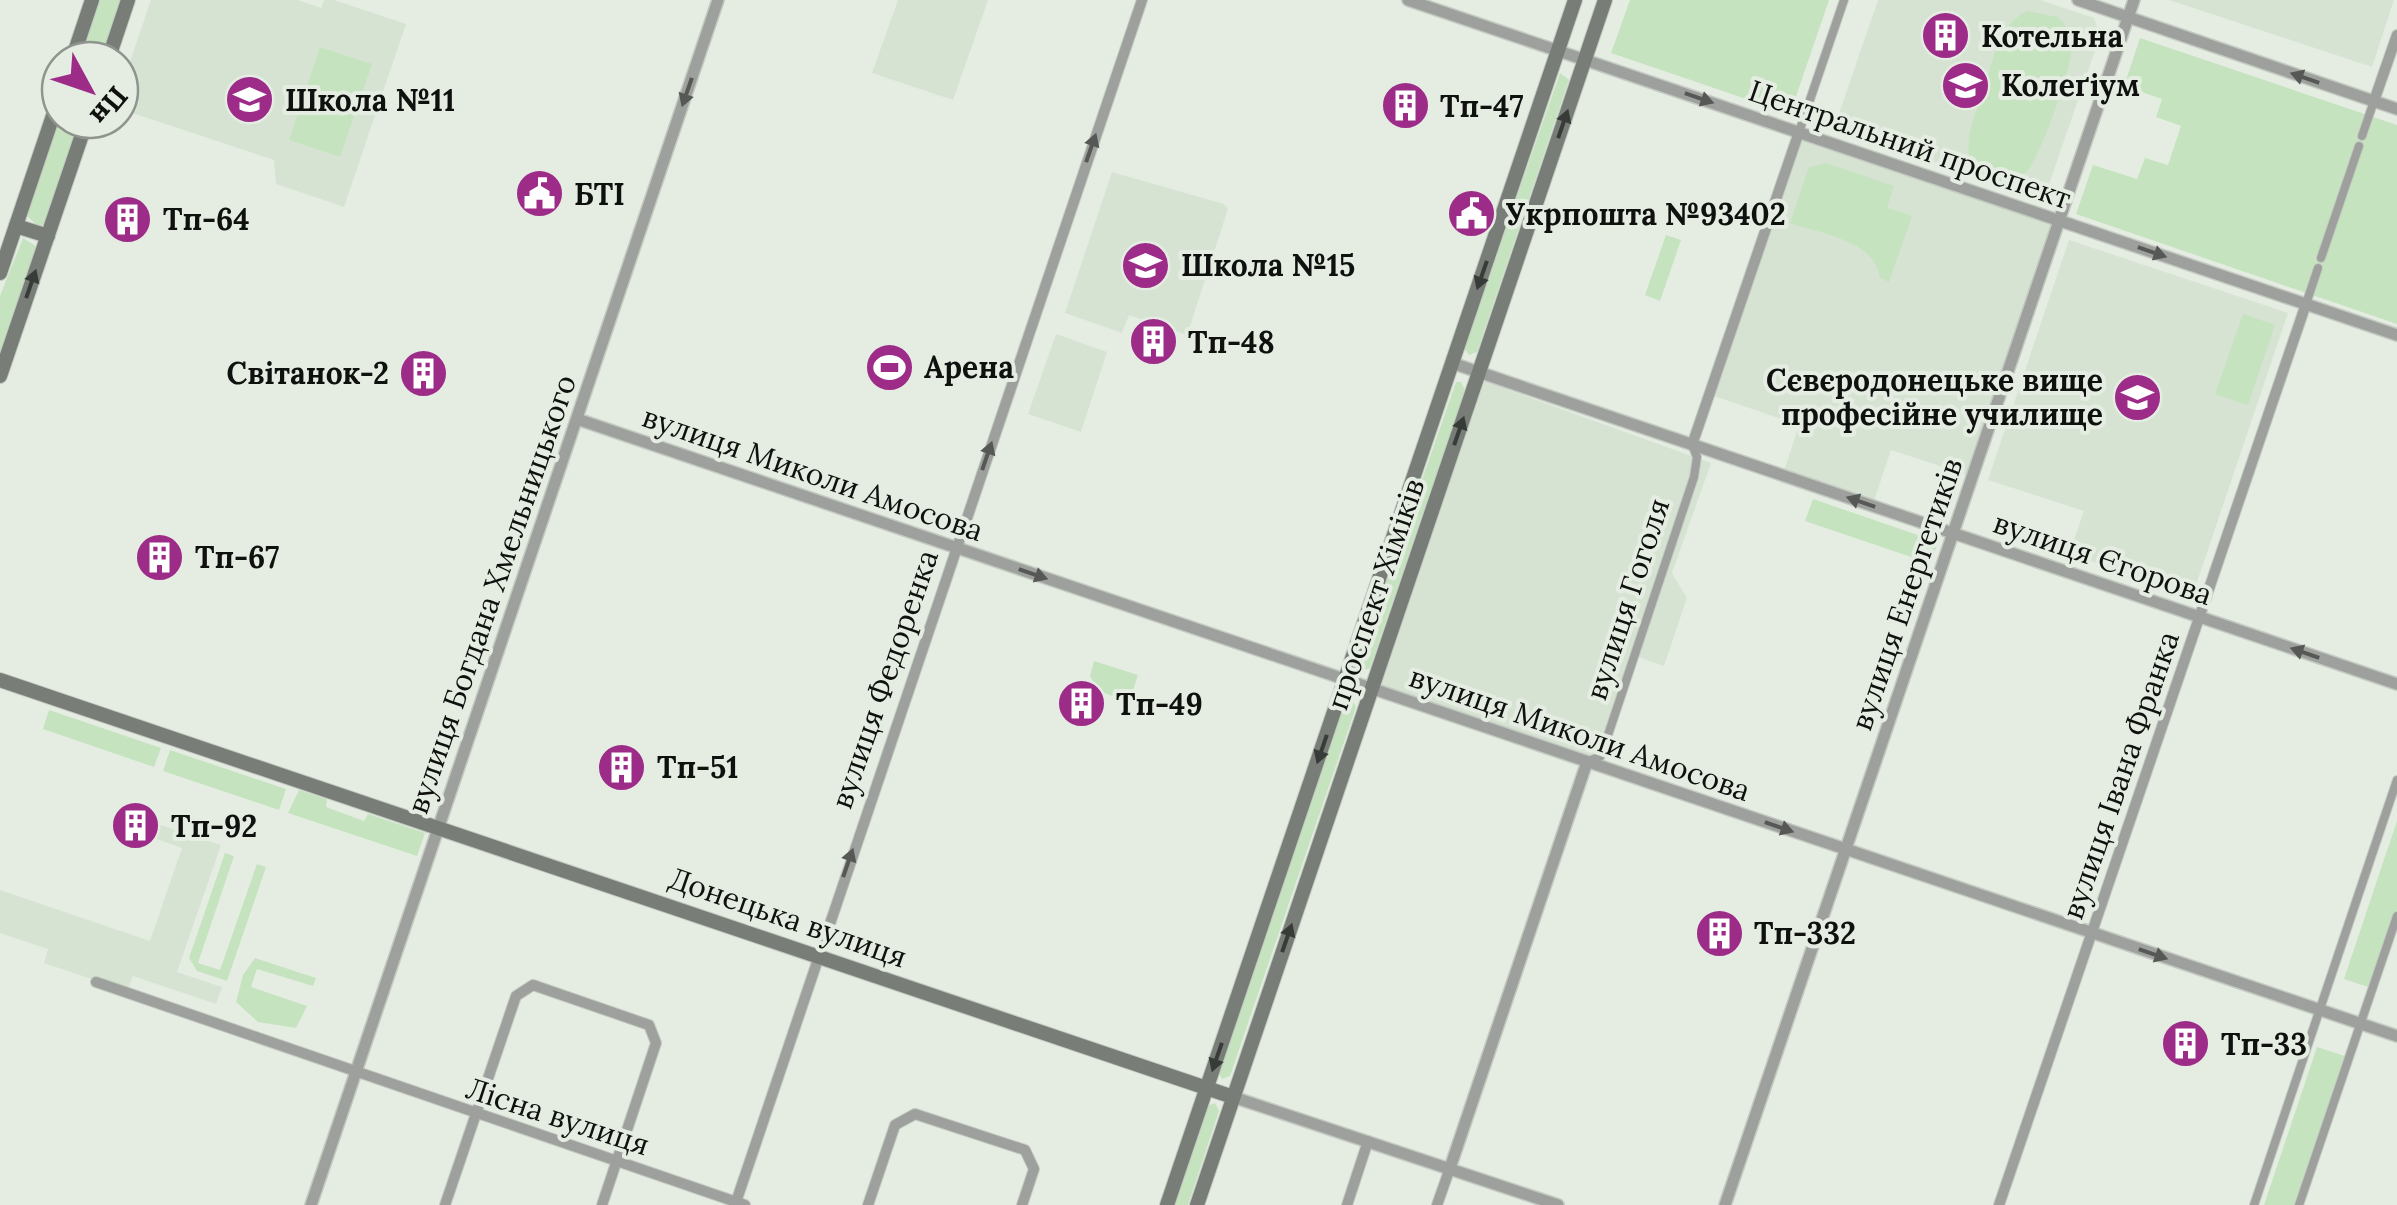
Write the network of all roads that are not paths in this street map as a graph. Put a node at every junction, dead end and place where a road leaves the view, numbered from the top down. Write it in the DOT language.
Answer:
graph roads {
  1 [pos="92,0"];
  2 [pos="128,0"];
  3 [pos="718,0"];
  4 [pos="1142,0"];
  5 [pos="1408,0"];
  6 [pos="1575,0"];
  7 [pos="1605,0"];
  8 [pos="1844,0"];
  9 [pos="2078,0"];
  10 [pos="2134,0"];
  11 [pos="2128,18"];
  12 [pos="2397,35"];
  13 [pos="79,40"];
  14 [pos="115,40"];
  15 [pos="1558,50"];
  16 [pos="1585,60"];
  17 [pos="2374,102"];
  18 [pos="2397,109"];
  19 [pos="1799,132"];
  20 [pos="2362,136"];
  21 [pos="45,140"];
  22 [pos="81,140"];
  23 [pos="2359,146"];
  24 [pos="2060,220"];
  25 [pos="16,226"];
  26 [pos="48,236"];
  27 [pos="2321,258"];
  28 [pos="2318,268"];
  29 [pos="0,273"];
  30 [pos="2306,304"];
  31 [pos="2397,335"];
  32 [pos="1452,363"];
  33 [pos="1479,372"];
  34 [pos="0,376"];
  35 [pos="577,419"];
  36 [pos="1692,445"];
  37 [pos="1953,533"];
  38 [pos="956,548"];
  39 [pos="2200,617"];
  40 [pos="0,680"];
  41 [pos="1345,680"];
  42 [pos="2397,684"];
  43 [pos="1372,689"];
  44 [pos="1587,762"];
  45 [pos="2397,780"];
  46 [pos="438,827"];
  47 [pos="1846,850"];
  48 [pos="2397,916"];
  49 [pos="2093,934"];
  50 [pos="816,955"];
  51 [pos="96,982"];
  52 [pos="2320,1010"];
  53 [pos="2360,1024"];
  54 [pos="2397,1036"];
  55 [pos="356,1074"];
  56 [pos="1207,1088"];
  57 [pos="1233,1096"];
  58 [pos="476,1114"];
  59 [pos="1368,1141"];
  60 [pos="617,1162"];
  61 [pos="1450,1168"];
  62 [pos="739,1204"];
  63 [pos="310,1205"];
  64 [pos="445,1205"];
  65 [pos="602,1205"];
  66 [pos="868,1205"];
  67 [pos="1022,1205"];
  68 [pos="1167,1205"];
  69 [pos="1197,1205"];
  70 [pos="1346,1205"];
  71 [pos="1437,1205"];
  72 [pos="1558,1205"];
  73 [pos="1725,1205"];
  74 [pos="1999,1205"];
  75 [pos="2254,1205"];
  76 [pos="2299,1205"];
  1 -- 13 [label="main road"];
  2 -- 14 [label="main road"];
  3 -- 35 [label="street, вулиця Богдана Хмельницького, one-way"];
  38 -- 4 [label="street, вулиця Федоренка, one-way"];
  5 -- 15 [label="street, Центральний проспект"];
  6 -- 15 [label="main road, проспект Хіміків"];
  7 -- 16 [label="main road, проспект Хіміків"];
  8 -- 19 [label="street, вулиця Гоголя"];
  9 -- 11 [label="street"];
  10 -- 11 [label="street, вулиця Енергетиків"];
  17 -- 11 [label="street, one-way"];
  11 -- 24 [label="street, вулиця Енергетиків"];
  12 -- 17 [label="street"];
  15 -- 16 [label="street, Центральний проспект"];
  15 -- 32 [label="main road, проспект Хіміків, one-way"];
  16 -- 19 [label="street, Центральний проспект, one-way"];
  33 -- 16 [label="main road, проспект Хіміків, one-way"];
  17 -- 18 [label="street"];
  17 -- 20 [label="street"];
  19 -- 24 [label="street, Центральний проспект"];
  19 -- 36 [label="street, вулиця Гоголя"];
  21 -- 25 [label="main road"];
  22 -- 26 [label="main road"];
  23 -- 27 [label="street"];
  24 -- 30 [label="street, Центральний проспект, one-way"];
  24 -- 37 [label="street, вулиця Енергетиків"];
  25 -- 26 [label="main road"];
  25 -- 29 [label="main road"];
  34 -- 26 [label="main road, one-way"];
  28 -- 30 [label="street"];
  30 -- 31 [label="street, Центральний проспект"];
  30 -- 39 [label="street, вулиця Івана Франка"];
  32 -- 33 [label="street, вулиця Єгорова"];
  32 -- 41 [label="main road, проспект Хіміків"];
  33 -- 36 [label="street, вулиця Єгорова"];
  43 -- 33 [label="main road, проспект Хіміків, one-way"];
  35 -- 38 [label="street, вулиця Миколи Амосова"];
  35 -- 46 [label="street, вулиця Богдана Хмельницького"];
  37 -- 36 [label="street, вулиця Єгорова, one-way"];
  36 -- 44 [label="street, вулиця Гоголя"];
  37 -- 39 [label="street, вулиця Єгорова"];
  37 -- 47 [label="street, вулиця Енергетиків"];
  38 -- 41 [label="street, вулиця Миколи Амосова, one-way"];
  50 -- 38 [label="street, вулиця Федоренка, one-way"];
  42 -- 39 [label="street, вулиця Єгорова, one-way"];
  39 -- 49 [label="street, вулиця Івана Франка"];
  40 -- 46 [label="main road, Донецька вулиця"];
  41 -- 43 [label="street, вулиця Миколи Амосова"];
  41 -- 56 [label="main road, проспект Хіміків, one-way"];
  43 -- 44 [label="street, вулиця Миколи Амосова"];
  57 -- 43 [label="main road, проспект Хіміків, one-way"];
  44 -- 47 [label="street, вулиця Миколи Амосова, one-way"];
  44 -- 61 [label="street, вулиця Гоголя"];
  45 -- 52 [label="street"];
  46 -- 50 [label="main road, Донецька вулиця"];
  46 -- 55 [label="street, вулиця Богдана Хмельницького"];
  47 -- 49 [label="street, вулиця Миколи Амосова"];
  47 -- 73 [label="street, вулиця Енергетиків"];
  48 -- 53 [label="street"];
  49 -- 52 [label="street, вулиця Миколи Амосова, one-way"];
  49 -- 74 [label="street, вулиця Івана Франка"];
  50 -- 56 [label="main road, Донецька вулиця"];
  50 -- 62 [label="street, вулиця Федоренка"];
  51 -- 55 [label="street, Лісна вулиця"];
  52 -- 53 [label="street, вулиця Миколи Амосова"];
  52 -- 75 [label="street"];
  53 -- 54 [label="street, вулиця Миколи Амосова"];
  53 -- 76 [label="street"];
  55 -- 58 [label="street, Лісна вулиця"];
  55 -- 63 [label="street, вулиця Богдана Хмельницького"];
  56 -- 57 [label="main road, Донецька вулиця"];
  56 -- 68 [label="main road, проспект Хіміків"];
  57 -- 59 [label="street, Донецька вулиця"];
  57 -- 69 [label="main road, проспект Хіміків"];
  58 -- 60 [label="street, Лісна вулиця"];
  58 -- 60 [label="street"];
  58 -- 64 [label="street"];
  59 -- 61 [label="street, Донецька вулиця"];
  59 -- 70 [label="street"];
  60 -- 62 [label="street, Лісна вулиця"];
  60 -- 65 [label="street"];
  61 -- 71 [label="street, вулиця Гоголя"];
  61 -- 72 [label="street, Донецька вулиця"];
  66 -- 67 [label="street"];
}
